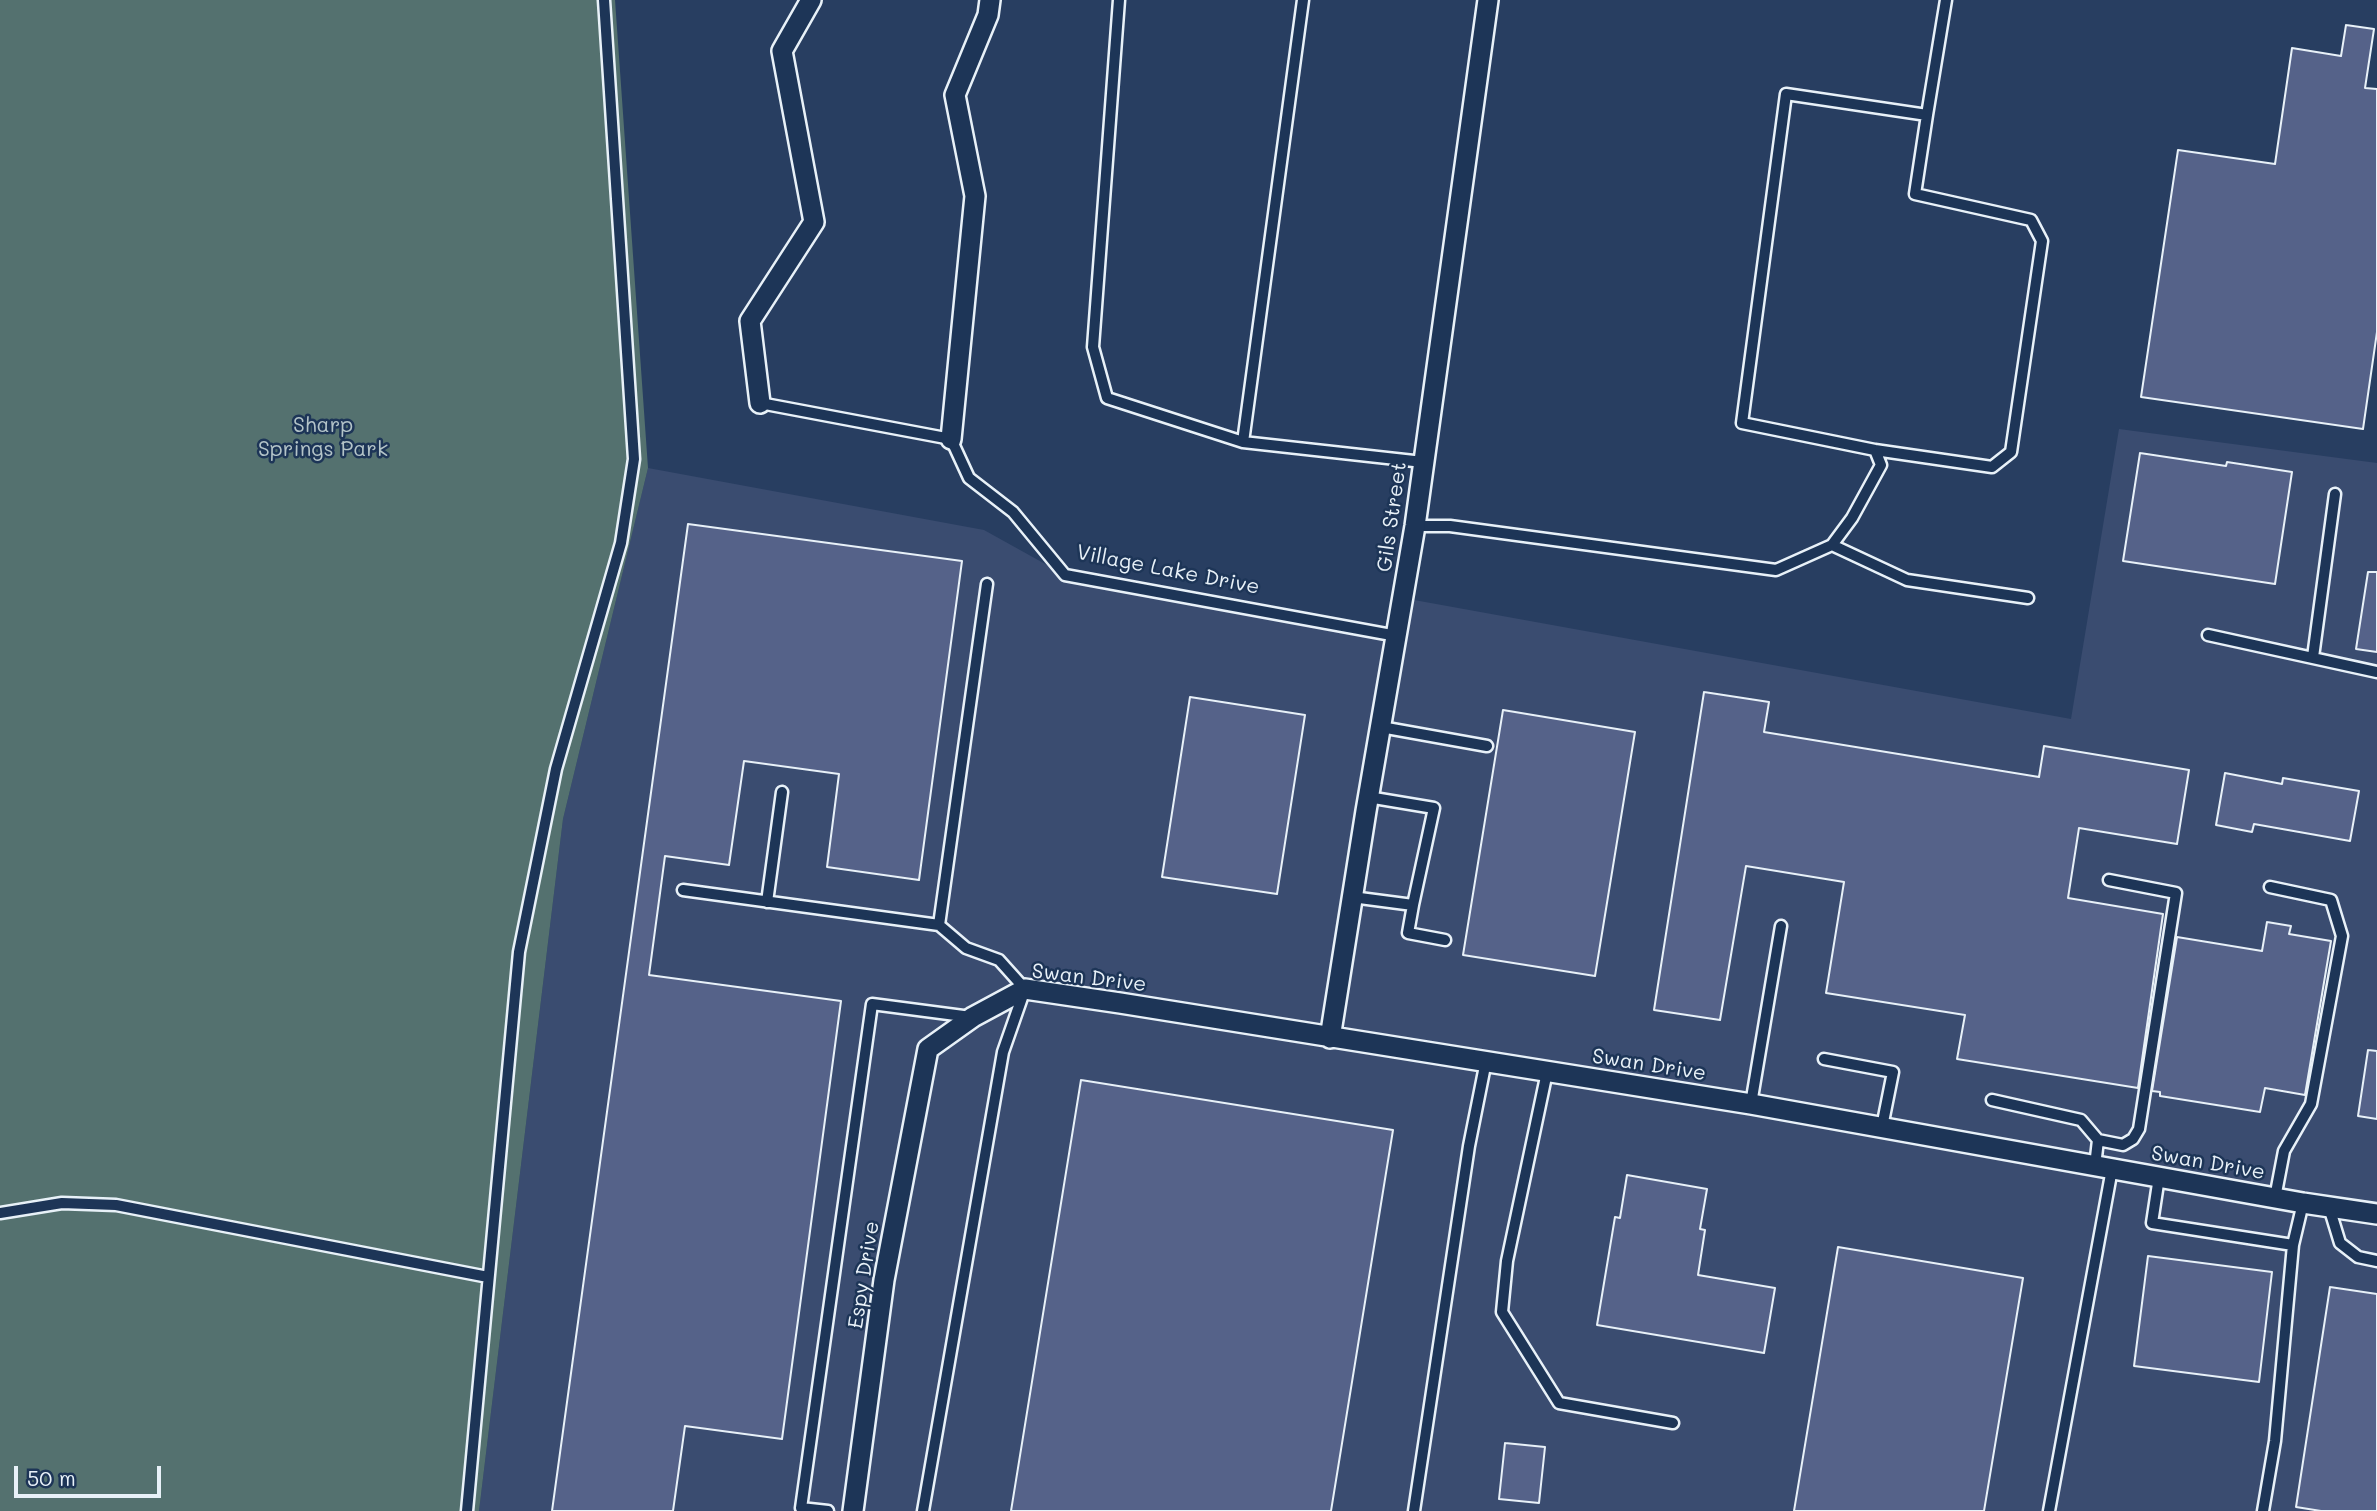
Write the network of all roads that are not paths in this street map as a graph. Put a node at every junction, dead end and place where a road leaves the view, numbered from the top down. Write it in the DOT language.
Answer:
graph roads {
  1 [pos="604,0"];
  2 [pos="811,0"];
  3 [pos="989,0"];
  4 [pos="1119,0"];
  5 [pos="1303,0"];
  6 [pos="1488,0"];
  7 [pos="1947,0"];
  8 [pos="1927,115"];
  9 [pos="760,403"];
  10 [pos="951,439"];
  11 [pos="1243,442"];
  12 [pos="1875,450"];
  13 [pos="1423,461"];
  14 [pos="2335,494"];
  15 [pos="1415,526"];
  16 [pos="1832,545"];
  17 [pos="987,584"];
  18 [pos="2028,598"];
  19 [pos="2208,635"];
  20 [pos="1397,636"];
  21 [pos="2313,657"];
  22 [pos="2377,672"];
  23 [pos="1381,727"];
  24 [pos="1488,746"];
  25 [pos="782,793"];
  26 [pos="1368,797"];
  27 [pos="2109,880"];
  28 [pos="2270,887"];
  29 [pos="683,890"];
  30 [pos="1352,897"];
  31 [pos="767,901"];
  32 [pos="1413,905"];
  33 [pos="939,925"];
  34 [pos="1781,926"];
  35 [pos="1445,940"];
  36 [pos="1025,989"];
  37 [pos="973,1017"];
  38 [pos="1330,1038"];
  39 [pos="928,1049"];
  40 [pos="1825,1059"];
  41 [pos="1486,1061"];
  42 [pos="1546,1072"];
  43 [pos="1992,1100"];
  44 [pos="1751,1104"];
  45 [pos="1882,1128"];
  46 [pos="2098,1140"];
  47 [pos="2104,1167"];
  48 [pos="2159,1177"];
  49 [pos="2275,1198"];
  50 [pos="2303,1203"];
  51 [pos="2329,1207"];
  52 [pos="0,1213"];
  53 [pos="2377,1214"];
  54 [pos="2293,1245"];
  55 [pos="2377,1261"];
  56 [pos="488,1277"];
  57 [pos="1673,1423"];
  58 [pos="467,1511"];
  59 [pos="828,1511"];
  60 [pos="853,1511"];
  61 [pos="923,1511"];
  62 [pos="1414,1511"];
  63 [pos="2049,1511"];
  64 [pos="2263,1511"];
  1 -- 56 [label="lane"];
  2 -- 9 [label="street"];
  3 -- 10 [label="street"];
  4 -- 11 [label="lane"];
  5 -- 11 [label="lane"];
  6 -- 13 [label="street, Gils Street"];
  7 -- 8 [label="lane"];
  8 -- 12 [label="lane"];
  8 -- 12 [label="lane"];
  9 -- 10 [label="lane"];
  10 -- 20 [label="lane, Village Lake Drive"];
  11 -- 13 [label="lane"];
  12 -- 16 [label="lane"];
  13 -- 15 [label="street, Gils Street"];
  14 -- 21 [label="lane"];
  15 -- 16 [label="lane"];
  15 -- 20 [label="street, Gils Street"];
  16 -- 18 [label="lane"];
  17 -- 33 [label="lane"];
  19 -- 21 [label="lane"];
  20 -- 23 [label="street, Gils Street"];
  21 -- 22 [label="lane"];
  23 -- 24 [label="lane"];
  23 -- 26 [label="street, Gils Street"];
  25 -- 31 [label="lane"];
  26 -- 30 [label="street, Gils Street"];
  26 -- 32 [label="lane"];
  27 -- 46 [label="lane"];
  28 -- 49 [label="lane"];
  29 -- 31 [label="lane"];
  30 -- 32 [label="lane"];
  30 -- 38 [label="street, Gils Street"];
  31 -- 33 [label="lane"];
  32 -- 35 [label="lane"];
  33 -- 36 [label="lane"];
  34 -- 44 [label="lane"];
  36 -- 37 [label="street, Swan Drive"];
  36 -- 38 [label="street, Swan Drive"];
  36 -- 61 [label="lane"];
  37 -- 39 [label="street, Swan Drive"];
  37 -- 59 [label="lane"];
  38 -- 41 [label="street, Swan Drive"];
  39 -- 60 [label="street, Espy Drive"];
  40 -- 45 [label="lane"];
  41 -- 42 [label="street, Swan Drive"];
  41 -- 62 [label="lane"];
  42 -- 44 [label="street, Swan Drive"];
  42 -- 57 [label="lane"];
  43 -- 46 [label="lane"];
  44 -- 45 [label="street, Swan Drive"];
  45 -- 47 [label="street, Swan Drive"];
  46 -- 47 [label="lane"];
  47 -- 48 [label="street, Swan Drive"];
  47 -- 63 [label="lane"];
  48 -- 49 [label="street, Swan Drive"];
  48 -- 54 [label="lane"];
  49 -- 50 [label="street, Swan Drive"];
  50 -- 51 [label="street, Swan Drive"];
  50 -- 54 [label="lane"];
  51 -- 53 [label="street, Swan Drive"];
  51 -- 55 [label="lane"];
  52 -- 56 [label="lane"];
  54 -- 64 [label="lane"];
  56 -- 58 [label="lane"];
}
